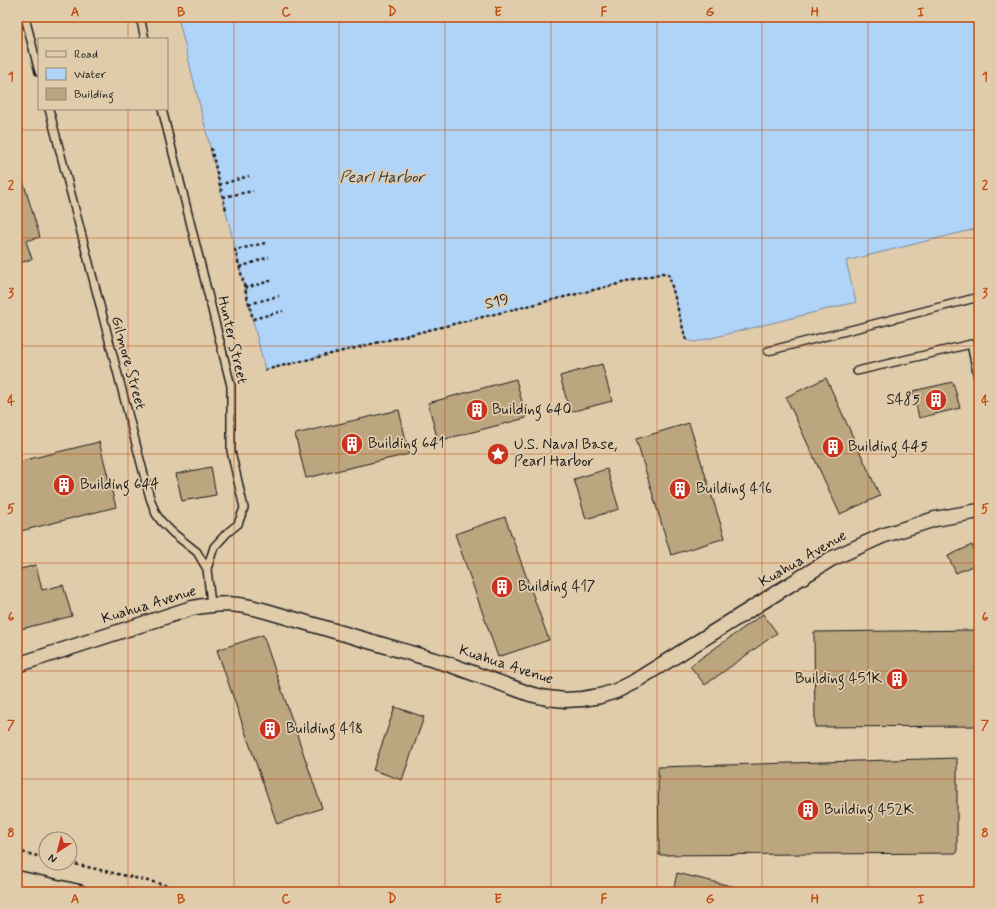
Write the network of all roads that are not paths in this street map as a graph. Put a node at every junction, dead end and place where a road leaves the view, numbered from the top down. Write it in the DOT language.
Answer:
graph roads {
  1 [pos="25,17"];
  2 [pos="140,17"];
  3 [pos="145,38"];
  4 [pos="38,68"];
  5 [pos="49,110"];
  6 [pos="162,110"];
  7 [pos="979,297"];
  8 [pos="768,351"];
  9 [pos="857,371"];
  10 [pos="979,382"];
  11 [pos="979,510"];
  12 [pos="207,569"];
  13 [pos="211,604"];
  14 [pos="17,665"];
  15 [pos="17,878"];
  16 [pos="79,892"];
  1 -- 4 [label="lane"];
  2 -- 3 [label="lane"];
  5 -- 12 [label="lane, Gilmore Street"];
  6 -- 12 [label="lane, Hunter Street"];
  7 -- 8 [label="lane"];
  9 -- 10 [label="lane"];
  11 -- 13 [label="street, Kuahua Avenue"];
  12 -- 13 [label="lane, Gilmore Street"];
  13 -- 14 [label="street, Kuahua Avenue"];
  15 -- 16 [label="street"];
}
